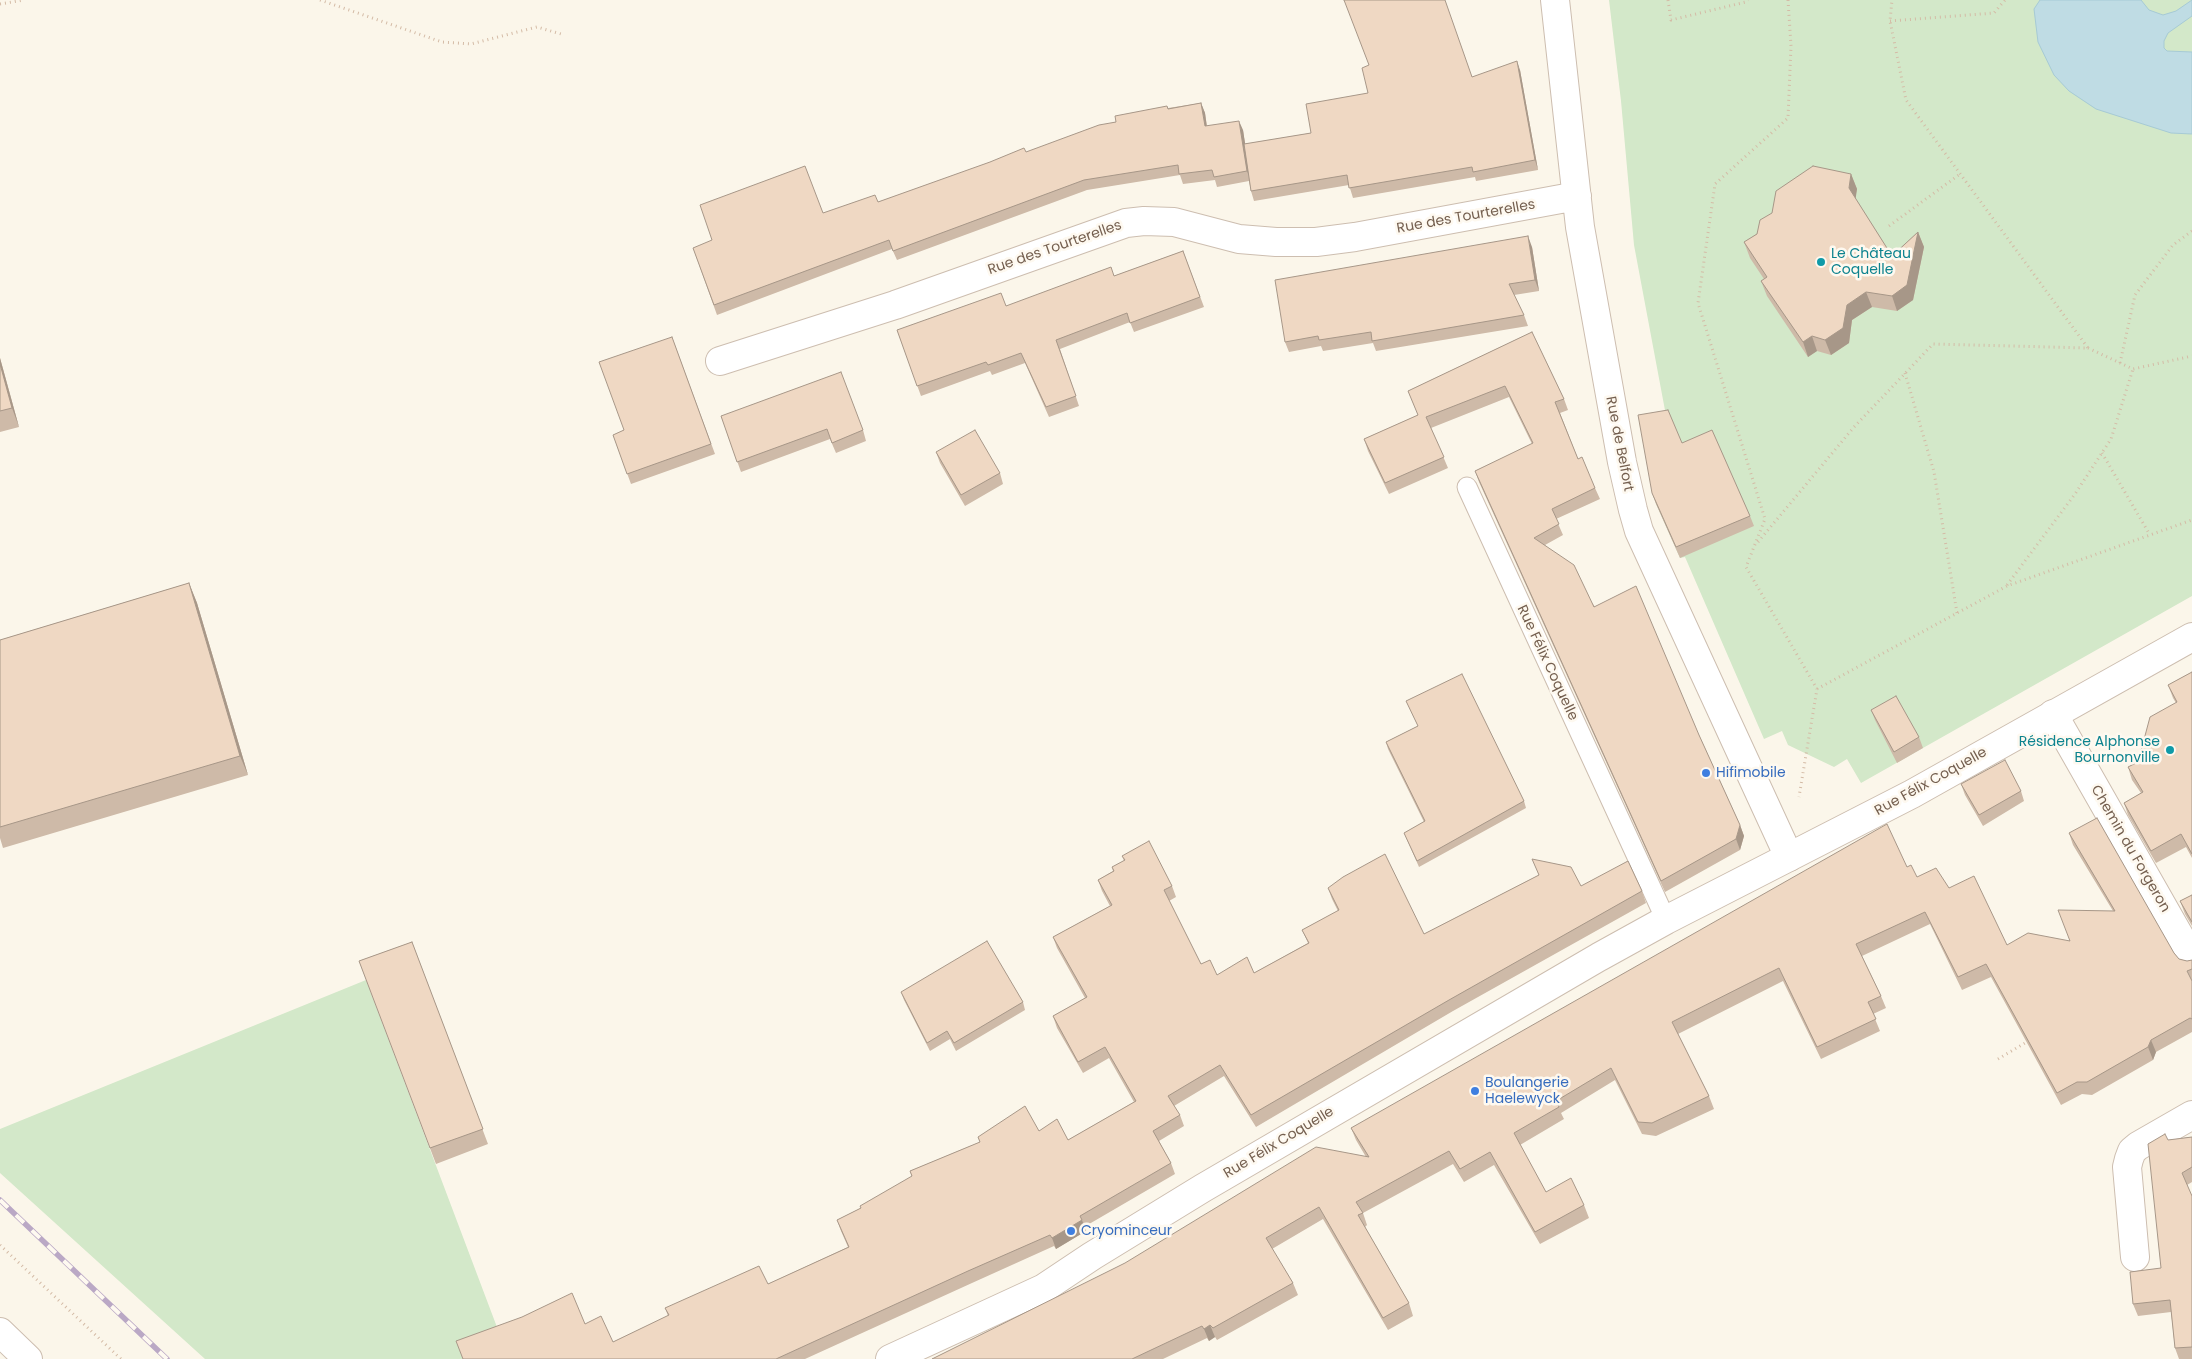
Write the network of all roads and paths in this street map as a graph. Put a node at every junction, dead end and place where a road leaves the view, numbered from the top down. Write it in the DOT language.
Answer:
graph roads {
  1 [pos="24,0"];
  2 [pos="320,0"];
  3 [pos="1555,0"];
  4 [pos="1668,0"];
  5 [pos="1748,0"];
  6 [pos="1788,0"];
  7 [pos="1892,0"];
  8 [pos="2005,0"];
  9 [pos="0,4"];
  10 [pos="1890,20"];
  11 [pos="561,34"];
  12 [pos="1960,174"];
  13 [pos="1576,196"];
  14 [pos="1889,226"];
  15 [pos="2192,231"];
  16 [pos="2088,348"];
  17 [pos="2192,356"];
  18 [pos="720,362"];
  19 [pos="2120,363"];
  20 [pos="2133,369"];
  21 [pos="1906,373"];
  22 [pos="2102,453"];
  23 [pos="1467,487"];
  24 [pos="2192,520"];
  25 [pos="2150,535"];
  26 [pos="1756,544"];
  27 [pos="2007,586"];
  28 [pos="1957,613"];
  29 [pos="2192,637"];
  30 [pos="1817,689"];
  31 [pos="2053,714"];
  32 [pos="1798,801"];
  33 [pos="1789,857"];
  34 [pos="1666,920"];
  35 [pos="2190,951"];
  36 [pos="2032,1039"];
  37 [pos="1998,1059"];
  38 [pos="2192,1115"];
  39 [pos="0,1245"];
  40 [pos="2135,1257"];
  41 [pos="0,1332"];
  42 [pos="28,1359"];
  43 [pos="121,1359"];
  44 [pos="890,1359"];
  1 -- 9 [label="path"];
  2 -- 11 [label="path"];
  3 -- 13 [label="street, Rue de Belfort"];
  4 -- 5 [label="path"];
  6 -- 26 [label="path"];
  7 -- 10 [label="path"];
  8 -- 10 [label="path"];
  10 -- 12 [label="path"];
  12 -- 14 [label="path"];
  12 -- 16 [label="path"];
  13 -- 18 [label="street, Rue des Tourterelles"];
  13 -- 33 [label="street, Rue de Belfort"];
  15 -- 19 [label="path"];
  16 -- 19 [label="path"];
  16 -- 21 [label="path"];
  17 -- 20 [label="path"];
  19 -- 20 [label="path"];
  20 -- 22 [label="path"];
  21 -- 26 [label="path"];
  21 -- 28 [label="path"];
  22 -- 25 [label="path"];
  22 -- 27 [label="path"];
  23 -- 34 [label="lane, Rue Félix Coquelle"];
  24 -- 25 [label="path"];
  25 -- 27 [label="path"];
  26 -- 30 [label="path"];
  27 -- 28 [label="path"];
  28 -- 30 [label="path"];
  29 -- 31 [label="street, Rue Félix Coquelle"];
  30 -- 32 [label="path"];
  31 -- 33 [label="street, Rue Félix Coquelle"];
  31 -- 35 [label="street, Chemin du Forgeron"];
  33 -- 34 [label="street, Rue Félix Coquelle"];
  34 -- 44 [label="street, Rue Félix Coquelle"];
  36 -- 37 [label="path"];
  38 -- 40 [label="street"];
  39 -- 43 [label="path"];
  41 -- 42 [label="street"];
}
